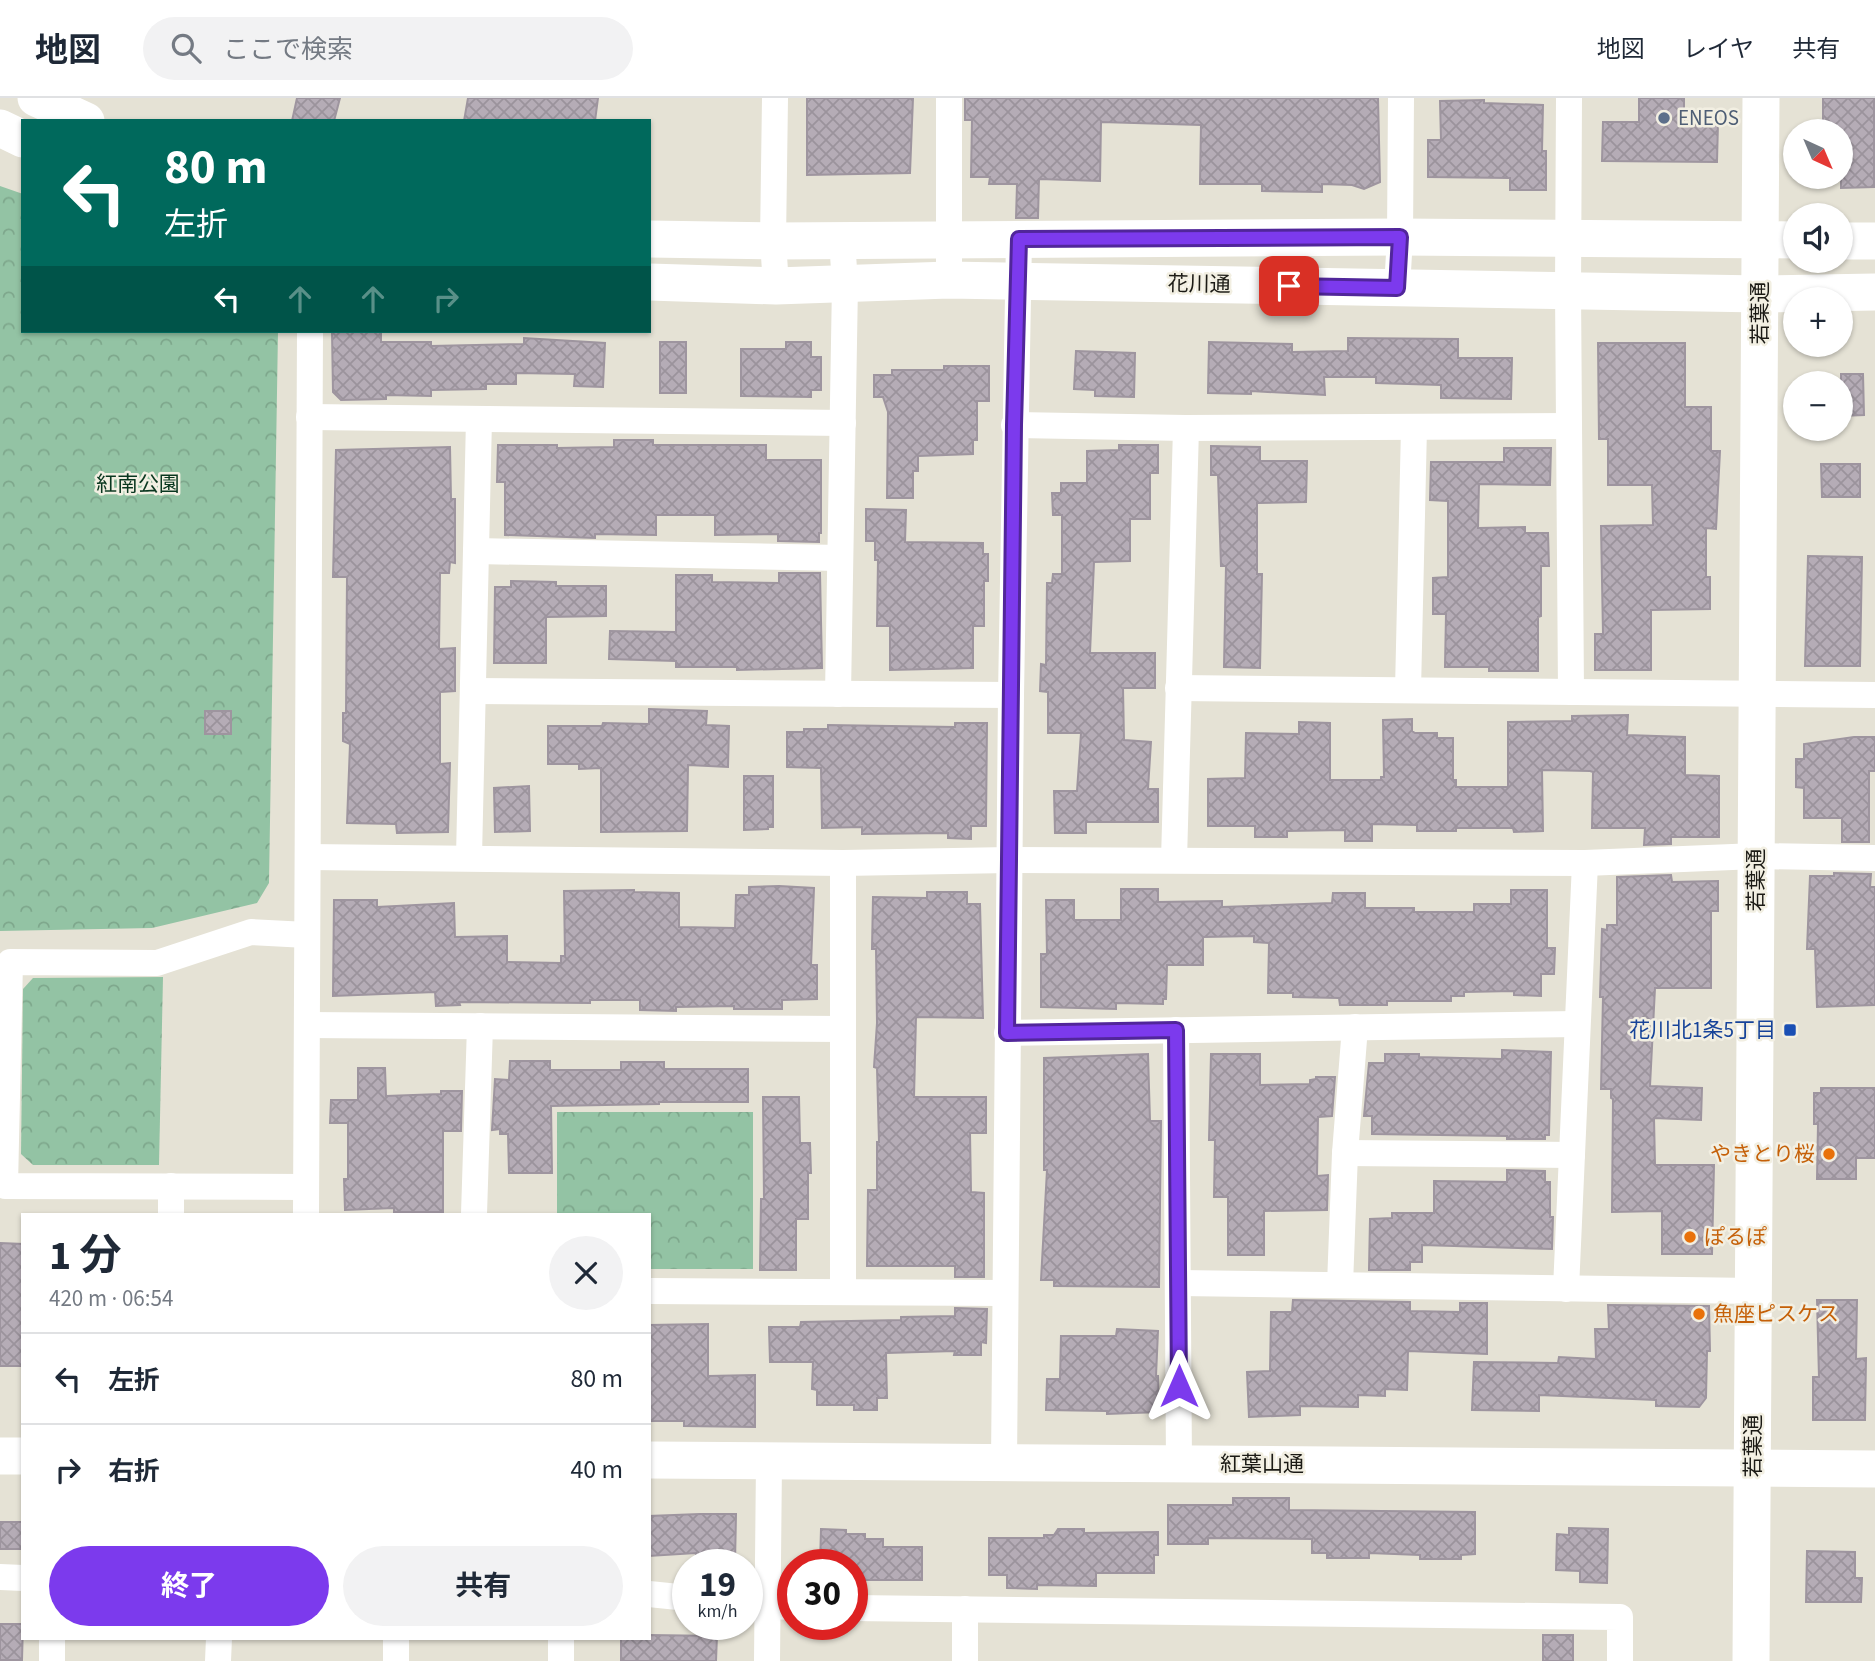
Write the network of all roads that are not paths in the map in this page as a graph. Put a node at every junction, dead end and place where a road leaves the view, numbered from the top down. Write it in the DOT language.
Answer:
graph roads {
  1 [pos="36,98"];
  2 [pos="775,98"];
  3 [pos="949,98"];
  4 [pos="1401,98"];
  5 [pos="1569,98"];
  6 [pos="1761,98"];
  7 [pos="82,119"];
  8 [pos="0,128"];
  9 [pos="21,138"];
  10 [pos="1400,237"];
  11 [pos="1568,238"];
  12 [pos="651,239"];
  13 [pos="1019,239"];
  14 [pos="842,240"];
  15 [pos="950,240"];
  16 [pos="1778,240"];
  17 [pos="773,241"];
  18 [pos="1853,241"];
  19 [pos="1875,241"];
  20 [pos="949,280"];
  21 [pos="1018,281"];
  22 [pos="651,282"];
  23 [pos="845,284"];
  24 [pos="776,286"];
  25 [pos="1397,288"];
  26 [pos="1568,290"];
  27 [pos="1875,292"];
  28 [pos="1761,294"];
  29 [pos="310,333"];
  30 [pos="309,417"];
  31 [pos="479,419"];
  32 [pos="842,423"];
  33 [pos="1014,425"];
  34 [pos="1569,426"];
  35 [pos="1414,427"];
  36 [pos="1186,428"];
  37 [pos="475,551"];
  38 [pos="840,558"];
  39 [pos="1178,688"];
  40 [pos="1408,690"];
  41 [pos="473,691"];
  42 [pos="1571,692"];
  43 [pos="1758,693"];
  44 [pos="838,694"];
  45 [pos="1011,695"];
  46 [pos="1875,695"];
  47 [pos="1757,856"];
  48 [pos="308,857"];
  49 [pos="469,858"];
  50 [pos="1875,858"];
  51 [pos="1009,860"];
  52 [pos="1174,860"];
  53 [pos="843,863"];
  54 [pos="1585,863"];
  55 [pos="307,935"];
  56 [pos="1577,1024"];
  57 [pos="307,1025"];
  58 [pos="480,1026"];
  59 [pos="1355,1027"];
  60 [pos="843,1029"];
  61 [pos="1176,1030"];
  62 [pos="1007,1033"];
  63 [pos="1345,1153"];
  64 [pos="1572,1155"];
  65 [pos="171,1186"];
  66 [pos="306,1187"];
  67 [pos="172,1213"];
  68 [pos="306,1213"];
  69 [pos="474,1213"];
  70 [pos="1179,1283"];
  71 [pos="1340,1285"];
  72 [pos="1566,1289"];
  73 [pos="651,1291"];
  74 [pos="1754,1291"];
  75 [pos="843,1292"];
  76 [pos="1005,1293"];
  77 [pos="0,1456"];
  78 [pos="21,1456"];
  79 [pos="651,1460"];
  80 [pos="769,1461"];
  81 [pos="1004,1463"];
  82 [pos="1179,1464"];
  83 [pos="1753,1468"];
  84 [pos="1875,1469"];
  85 [pos="0,1577"];
  86 [pos="21,1578"];
  87 [pos="651,1594"];
  88 [pos="672,1596"];
  89 [pos="769,1606"];
  90 [pos="868,1608"];
  91 [pos="965,1609"];
  92 [pos="52,1640"];
  93 [pos="219,1640"];
  94 [pos="396,1640"];
  95 [pos="561,1640"];
  96 [pos="52,1661"];
  97 [pos="218,1661"];
  98 [pos="396,1661"];
  99 [pos="561,1661"];
  100 [pos="767,1661"];
  101 [pos="965,1661"];
  102 [pos="1620,1661"];
  103 [pos="1751,1661"];
  1 -- 7 [label="street"];
  2 -- 17 [label="street"];
  3 -- 15 [label="street"];
  4 -- 10 [label="street"];
  5 -- 11 [label="street"];
  6 -- 16 [label="street, 若葉通"];
  8 -- 9 [label="street"];
  10 -- 11 [label="street"];
  10 -- 13 [label="street"];
  10 -- 25 [label="street"];
  11 -- 16 [label="street"];
  11 -- 26 [label="street"];
  12 -- 17 [label="street"];
  13 -- 15 [label="street"];
  13 -- 21 [label="street"];
  14 -- 15 [label="street"];
  14 -- 17 [label="street"];
  14 -- 23 [label="street"];
  15 -- 20 [label="street"];
  16 -- 28 [label="street, 若葉通"];
  17 -- 24 [label="street"];
  18 -- 19 [label="street"];
  20 -- 21 [label="street, 花川通"];
  20 -- 23 [label="street, 花川通"];
  21 -- 25 [label="street, 花川通"];
  21 -- 33 [label="street"];
  22 -- 24 [label="street, 花川通"];
  23 -- 24 [label="street, 花川通"];
  23 -- 32 [label="street"];
  25 -- 26 [label="street, 花川通"];
  26 -- 28 [label="street, 花川通"];
  26 -- 34 [label="street"];
  27 -- 28 [label="street, 花川通"];
  28 -- 43 [label="street, 若葉通"];
  29 -- 30 [label="street"];
  30 -- 31 [label="street"];
  30 -- 48 [label="street"];
  31 -- 32 [label="street"];
  31 -- 37 [label="street"];
  32 -- 38 [label="street"];
  33 -- 36 [label="street"];
  33 -- 45 [label="street"];
  34 -- 35 [label="street"];
  34 -- 42 [label="street"];
  35 -- 36 [label="street"];
  35 -- 40 [label="street"];
  36 -- 39 [label="street"];
  37 -- 38 [label="street"];
  37 -- 41 [label="street"];
  38 -- 44 [label="street"];
  39 -- 40 [label="street"];
  39 -- 52 [label="street"];
  40 -- 42 [label="street"];
  41 -- 44 [label="street"];
  41 -- 49 [label="street"];
  42 -- 43 [label="street"];
  43 -- 46 [label="street"];
  43 -- 47 [label="street, 若葉通"];
  44 -- 45 [label="street"];
  45 -- 51 [label="street"];
  47 -- 50 [label="street"];
  47 -- 54 [label="street"];
  47 -- 74 [label="street, 若葉通"];
  48 -- 49 [label="street"];
  48 -- 55 [label="street"];
  49 -- 53 [label="street"];
  51 -- 52 [label="street"];
  51 -- 53 [label="street"];
  51 -- 62 [label="street"];
  52 -- 54 [label="street"];
  53 -- 60 [label="street"];
  54 -- 56 [label="street"];
  55 -- 57 [label="street"];
  55 -- 65 [label="street"];
  56 -- 59 [label="street"];
  56 -- 64 [label="street"];
  57 -- 58 [label="street"];
  57 -- 66 [label="street"];
  58 -- 60 [label="street"];
  58 -- 69 [label="street"];
  59 -- 61 [label="street"];
  59 -- 63 [label="street"];
  60 -- 75 [label="street"];
  61 -- 62 [label="street"];
  61 -- 70 [label="street"];
  62 -- 76 [label="street"];
  63 -- 64 [label="street"];
  63 -- 71 [label="street"];
  64 -- 72 [label="street"];
  65 -- 66 [label="street"];
  65 -- 67 [label="street"];
  66 -- 68 [label="street"];
  70 -- 71 [label="street"];
  70 -- 82 [label="street"];
  71 -- 72 [label="street"];
  72 -- 74 [label="street"];
  73 -- 75 [label="street"];
  74 -- 83 [label="street, 若葉通"];
  75 -- 76 [label="street"];
  76 -- 81 [label="street"];
  77 -- 78 [label="street"];
  79 -- 80 [label="street, 紅葉山通"];
  80 -- 81 [label="street, 紅葉山通"];
  80 -- 89 [label="street"];
  81 -- 82 [label="street, 紅葉山通"];
  82 -- 83 [label="street, 紅葉山通"];
  83 -- 84 [label="street, 紅葉山通"];
  83 -- 103 [label="street, 若葉通"];
  85 -- 86 [label="street"];
  87 -- 88 [label="street"];
  89 -- 100 [label="street"];
  90 -- 91 [label="street"];
  91 -- 101 [label="street"];
  91 -- 102 [label="street"];
  92 -- 96 [label="street"];
  93 -- 97 [label="street"];
  94 -- 98 [label="street"];
  95 -- 99 [label="street"];
}
